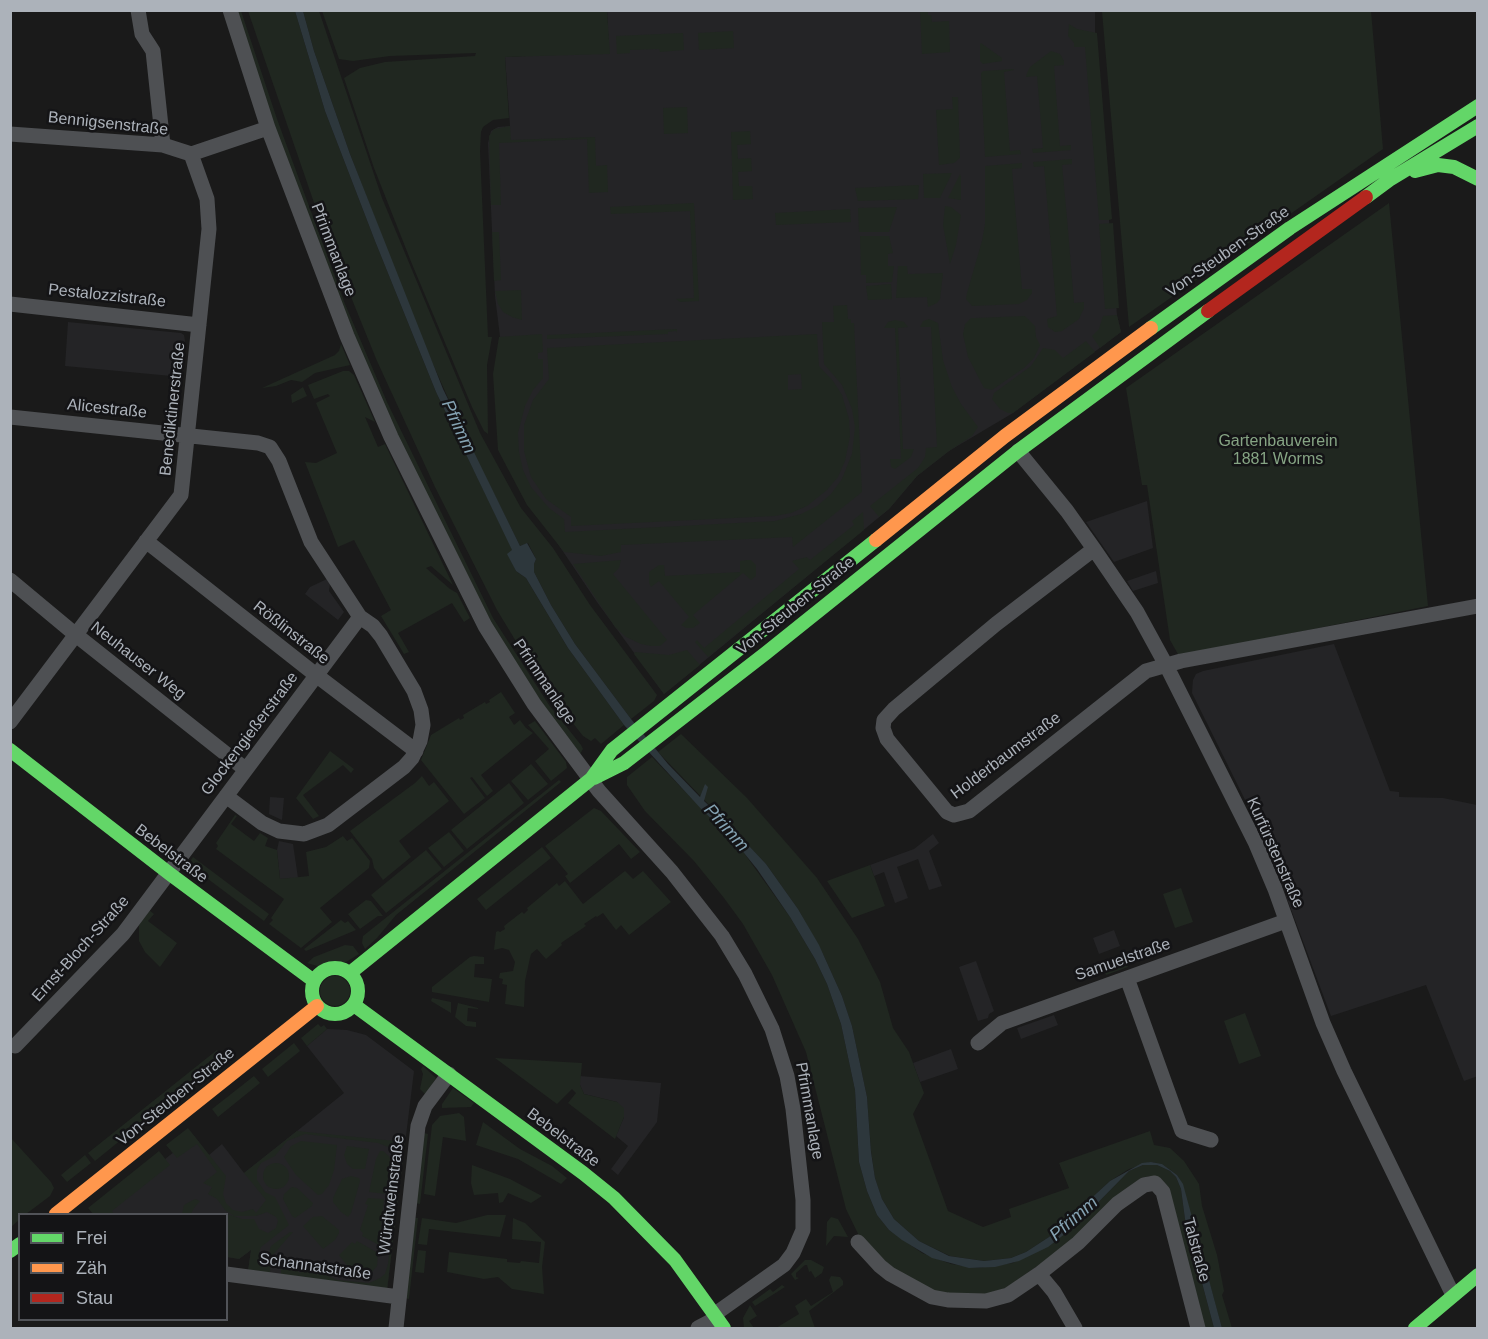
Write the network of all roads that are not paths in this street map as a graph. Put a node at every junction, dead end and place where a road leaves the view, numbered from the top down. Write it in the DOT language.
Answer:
graph roads {
  1 [pos="138,10"];
  2 [pos="230,10"];
  3 [pos="1478,106"];
  4 [pos="1478,126"];
  5 [pos="268,128"];
  6 [pos="10,134"];
  7 [pos="163,146"];
  8 [pos="191,154"];
  9 [pos="1478,179"];
  10 [pos="1389,180"];
  11 [pos="10,304"];
  12 [pos="199,325"];
  13 [pos="10,417"];
  14 [pos="1005,436"];
  15 [pos="188,437"];
  16 [pos="1018,450"];
  17 [pos="146,541"];
  18 [pos="1094,549"];
  19 [pos="10,580"];
  20 [pos="1478,606"];
  21 [pos="360,617"];
  22 [pos="76,635"];
  23 [pos="1166,665"];
  24 [pos="316,675"];
  25 [pos="10,722"];
  26 [pos="10,750"];
  27 [pos="416,751"];
  28 [pos="245,769"];
  29 [pos="591,779"];
  30 [pos="226,796"];
  31 [pos="170,874"];
  32 [pos="1286,921"];
  33 [pos="350,973"];
  34 [pos="1127,978"];
  35 [pos="314,981"];
  36 [pos="354,1005"];
  37 [pos="317,1006"];
  38 [pos="978,1043"];
  39 [pos="15,1046"];
  40 [pos="449,1074"];
  41 [pos="1211,1140"];
  42 [pos="59,1213"];
  43 [pos="858,1242"];
  44 [pos="228,1274"];
  45 [pos="1039,1274"];
  46 [pos="1478,1275"];
  47 [pos="1453,1295"];
  48 [pos="399,1296"];
  49 [pos="718,1320"];
  50 [pos="396,1329"];
  51 [pos="698,1329"];
  52 [pos="1075,1329"];
  53 [pos="1198,1329"];
  54 [pos="1415,1329"];
  1 -- 7 [label="street"];
  2 -- 5 [label="street, Pfrimmanlage"];
  3 -- 14 [label="street, Von-Steuben-Straße"];
  4 -- 10 [label="street, Von-Steuben-Straße"];
  5 -- 8 [label="street"];
  5 -- 29 [label="street, Pfrimmanlage"];
  6 -- 7 [label="street, Bennigsenstraße"];
  7 -- 8 [label="street, Bennigsenstraße"];
  8 -- 12 [label="street, Benediktinerstraße"];
  9 -- 10 [label="street"];
  10 -- 16 [label="street, Von-Steuben-Straße"];
  11 -- 12 [label="street, Pestalozzistraße"];
  12 -- 15 [label="street, Benediktinerstraße"];
  13 -- 15 [label="street, Alicestraße"];
  14 -- 16 [label="street"];
  14 -- 29 [label="street, Von-Steuben-Straße"];
  15 -- 17 [label="street, Benediktinerstraße"];
  15 -- 21 [label="street, Alicestraße"];
  16 -- 18 [label="street, Kurfürstenstraße"];
  16 -- 29 [label="street, Von-Steuben-Straße"];
  17 -- 22 [label="street, Benediktinerstraße"];
  17 -- 24 [label="street, Rößlinstraße"];
  18 -- 23 [label="street, Kurfürstenstraße"];
  18 -- 23 [label="street, Holderbaumstraße"];
  19 -- 22 [label="street, Neuhauser Weg"];
  20 -- 23 [label="street"];
  21 -- 24 [label="street, Glockengießerstraße"];
  21 -- 27 [label="street"];
  22 -- 25 [label="street, Benediktinerstraße"];
  22 -- 28 [label="street, Neuhauser Weg"];
  23 -- 32 [label="street, Kurfürstenstraße"];
  24 -- 27 [label="street, Rößlinstraße"];
  24 -- 28 [label="street, Glockengießerstraße"];
  26 -- 31 [label="street, Bebelstraße"];
  27 -- 30 [label="street"];
  28 -- 30 [label="street, Glockengießerstraße"];
  29 -- 33 [label="street, Von-Steuben-Straße"];
  29 -- 49 [label="street, Pfrimmanlage"];
  30 -- 31 [label="street, Glockengießerstraße"];
  31 -- 35 [label="street, Bebelstraße"];
  31 -- 39 [label="street, Ernst-Bloch-Straße"];
  32 -- 34 [label="street, Samuelstraße"];
  32 -- 47 [label="street, Kurfürstenstraße"];
  33 -- 35 [label="street"];
  33 -- 36 [label="street"];
  34 -- 38 [label="street, Samuelstraße"];
  34 -- 41 [label="street"];
  35 -- 37 [label="street"];
  36 -- 37 [label="street"];
  36 -- 40 [label="street, Bebelstraße"];
  37 -- 42 [label="street, Von-Steuben-Straße"];
  40 -- 48 [label="street, Würdtweinstraße"];
  40 -- 49 [label="street, Bebelstraße"];
  43 -- 45 [label="street"];
  44 -- 48 [label="street, Schannatstraße"];
  45 -- 52 [label="street"];
  45 -- 53 [label="street, Talstraße"];
  46 -- 47 [label="street"];
  47 -- 54 [label="street"];
  48 -- 50 [label="street, Würdtweinstraße"];
  49 -- 51 [label="street, Pfrimmanlage"];
}
